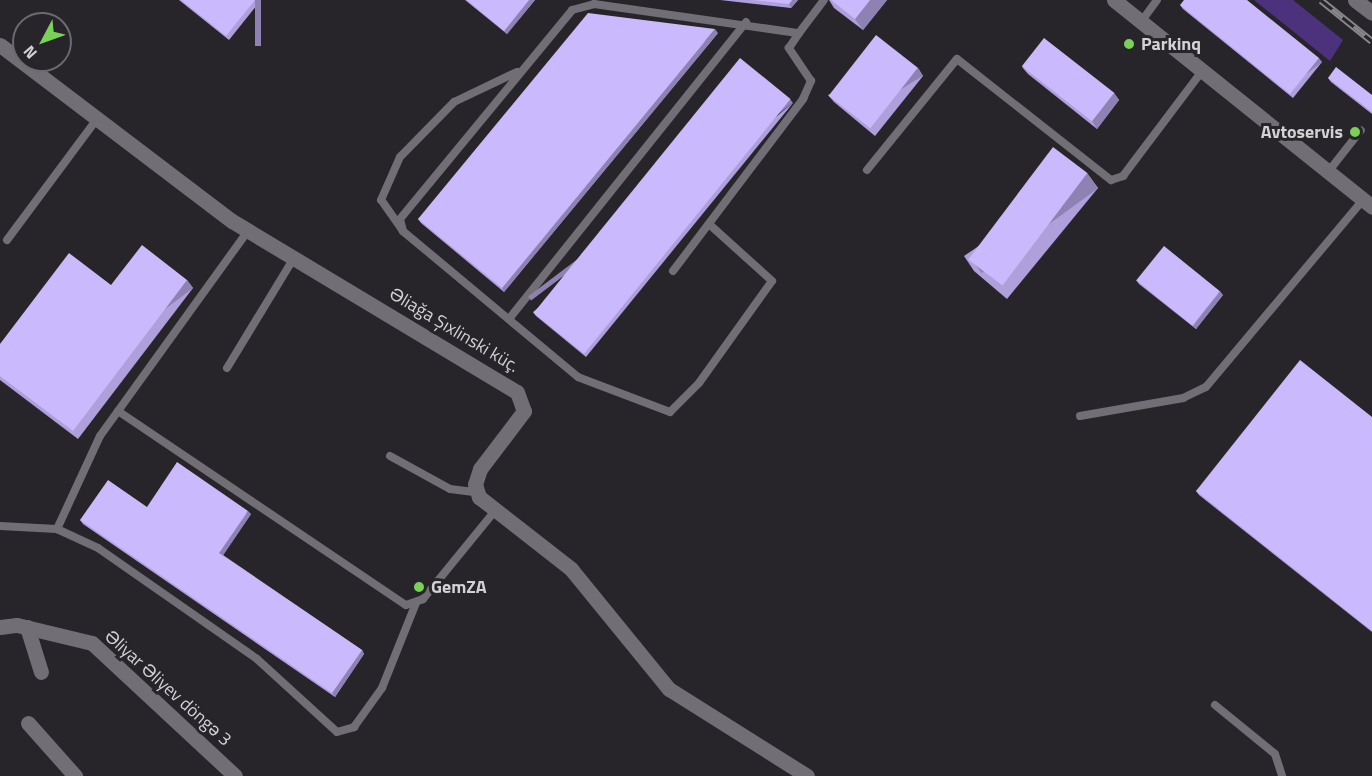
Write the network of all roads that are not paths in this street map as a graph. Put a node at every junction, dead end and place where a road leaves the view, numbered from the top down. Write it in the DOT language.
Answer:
graph roads {
  1 [pos="824,0"];
  2 [pos="1114,0"];
  3 [pos="1157,0"];
  4 [pos="1358,1"];
  5 [pos="1372,13"];
  6 [pos="747,22"];
  7 [pos="1141,22"];
  8 [pos="799,33"];
  9 [pos="0,45"];
  10 [pos="1202,71"];
  11 [pos="518,72"];
  12 [pos="97,119"];
  13 [pos="1361,130"];
  14 [pos="867,170"];
  15 [pos="1328,172"];
  16 [pos="1368,203"];
  17 [pos="709,224"];
  18 [pos="248,231"];
  19 [pos="403,231"];
  20 [pos="7,240"];
  21 [pos="294,258"];
  22 [pos="674,271"];
  23 [pos="509,319"];
  24 [pos="227,368"];
  25 [pos="118,411"];
  26 [pos="1080,416"];
  27 [pos="390,456"];
  28 [pos="476,492"];
  29 [pos="494,512"];
  30 [pos="0,526"];
  31 [pos="57,529"];
  32 [pos="416,603"];
  33 [pos="0,627"];
  34 [pos="27,627"];
  35 [pos="41,672"];
  36 [pos="1215,705"];
  37 [pos="28,723"];
  38 [pos="75,776"];
  39 [pos="235,776"];
  40 [pos="807,776"];
  41 [pos="1282,776"];
  1 -- 8 [label="lane"];
  2 -- 7 [label="street"];
  3 -- 7 [label="lane"];
  4 -- 5 [label="street"];
  6 -- 8 [label="lane"];
  6 -- 11 [label="lane"];
  6 -- 23 [label="lane"];
  7 -- 10 [label="street"];
  8 -- 17 [label="lane"];
  9 -- 12 [label="street, Əliağa Şıxlinski küç."];
  10 -- 14 [label="lane"];
  10 -- 15 [label="street"];
  11 -- 19 [label="lane"];
  11 -- 19 [label="lane"];
  12 -- 18 [label="street, Əliağa Şıxlinski küç."];
  12 -- 20 [label="lane"];
  13 -- 15 [label="lane"];
  15 -- 16 [label="street"];
  16 -- 26 [label="lane"];
  17 -- 22 [label="lane"];
  17 -- 23 [label="lane"];
  18 -- 21 [label="street, Əliağa Şıxlinski küç."];
  18 -- 25 [label="lane"];
  19 -- 23 [label="lane"];
  21 -- 24 [label="lane"];
  21 -- 28 [label="street, Əliağa Şıxlinski küç."];
  25 -- 31 [label="lane"];
  25 -- 32 [label="lane"];
  27 -- 28 [label="lane"];
  28 -- 29 [label="street"];
  29 -- 32 [label="lane"];
  29 -- 40 [label="street"];
  30 -- 31 [label="lane"];
  31 -- 32 [label="lane"];
  33 -- 34 [label="street, Əliyar Əliyev döngə 3"];
  34 -- 35 [label="street"];
  34 -- 39 [label="street, Əliyar Əliyev döngə 3"];
  36 -- 41 [label="lane"];
  37 -- 38 [label="street"];
}
